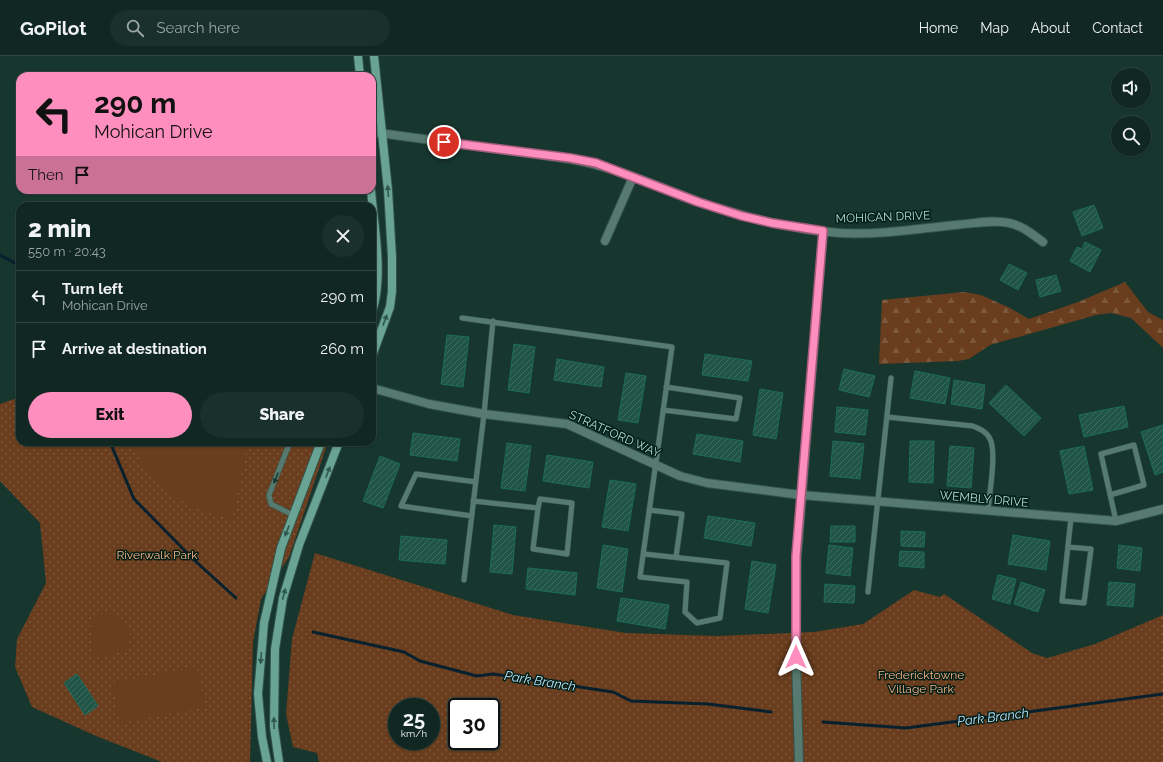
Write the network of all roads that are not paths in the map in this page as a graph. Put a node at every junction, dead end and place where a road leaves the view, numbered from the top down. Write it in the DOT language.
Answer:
graph roads {
  1 [pos="358,56"];
  2 [pos="374,56"];
  3 [pos="360,72"];
  4 [pos="376,72"];
  5 [pos="376,75"];
  6 [pos="376,132"];
  7 [pos="382,133"];
  8 [pos="633,177"];
  9 [pos="823,231"];
  10 [pos="376,241"];
  11 [pos="605,241"];
  12 [pos="1043,242"];
  13 [pos="376,301"];
  14 [pos="462,318"];
  15 [pos="494,321"];
  16 [pos="376,345"];
  17 [pos="891,378"];
  18 [pos="666,387"];
  19 [pos="376,389"];
  20 [pos="663,410"];
  21 [pos="484,414"];
  22 [pos="887,417"];
  23 [pos="288,446"];
  24 [pos="320,446"];
  25 [pos="337,446"];
  26 [pos="655,465"];
  27 [pos="476,482"];
  28 [pos="801,495"];
  29 [pos="1110,495"];
  30 [pos="474,501"];
  31 [pos="877,502"];
  32 [pos="538,508"];
  33 [pos="1163,509"];
  34 [pos="650,510"];
  35 [pos="988,511"];
  36 [pos="294,515"];
  37 [pos="472,516"];
  38 [pos="1071,518"];
  39 [pos="1116,521"];
  40 [pos="1068,547"];
  41 [pos="644,554"];
  42 [pos="676,557"];
  43 [pos="464,580"];
  44 [pos="868,592"];
  45 [pos="267,762"];
  46 [pos="279,762"];
  47 [pos="799,762"];
  1 -- 3 [label="main road"];
  2 -- 4 [label="main road"];
  5 -- 7 [label="main road"];
  6 -- 7 [label="street, MOHICAN DRIVE"];
  7 -- 8 [label="street, MOHICAN DRIVE"];
  16 -- 7 [label="main road, one-way"];
  8 -- 9 [label="street, MOHICAN DRIVE"];
  8 -- 11 [label="street"];
  9 -- 12 [label="street, MOHICAN DRIVE"];
  9 -- 28 [label="street"];
  10 -- 13 [label="main road"];
  14 -- 15 [label="lane"];
  15 -- 18 [label="lane"];
  15 -- 21 [label="lane"];
  17 -- 22 [label="lane"];
  18 -- 20 [label="lane"];
  18 -- 20 [label="lane"];
  19 -- 21 [label="street, STRATFORD WAY"];
  20 -- 26 [label="lane"];
  21 -- 26 [label="street, STRATFORD WAY"];
  21 -- 27 [label="lane"];
  22 -- 31 [label="lane"];
  22 -- 35 [label="lane"];
  23 -- 36 [label="lane, one-way"];
  24 -- 36 [label="main road"];
  46 -- 25 [label="main road, one-way"];
  26 -- 28 [label="street, STRATFORD WAY"];
  26 -- 34 [label="lane"];
  27 -- 30 [label="lane"];
  27 -- 37 [label="lane"];
  28 -- 31 [label="street, WEMBLY DRIVE"];
  28 -- 47 [label="street"];
  29 -- 29 [label="lane"];
  29 -- 39 [label="lane"];
  30 -- 32 [label="lane"];
  30 -- 37 [label="lane"];
  31 -- 35 [label="street, WEMBLY DRIVE"];
  31 -- 44 [label="lane"];
  32 -- 32 [label="lane"];
  33 -- 39 [label="street, WEMBLY DRIVE"];
  34 -- 41 [label="lane"];
  34 -- 42 [label="lane"];
  35 -- 38 [label="street, WEMBLY DRIVE"];
  36 -- 45 [label="main road, one-way"];
  37 -- 43 [label="lane"];
  38 -- 39 [label="street, WEMBLY DRIVE"];
  38 -- 40 [label="lane"];
  40 -- 40 [label="lane"];
  41 -- 42 [label="lane"];
  41 -- 42 [label="lane"];
}
